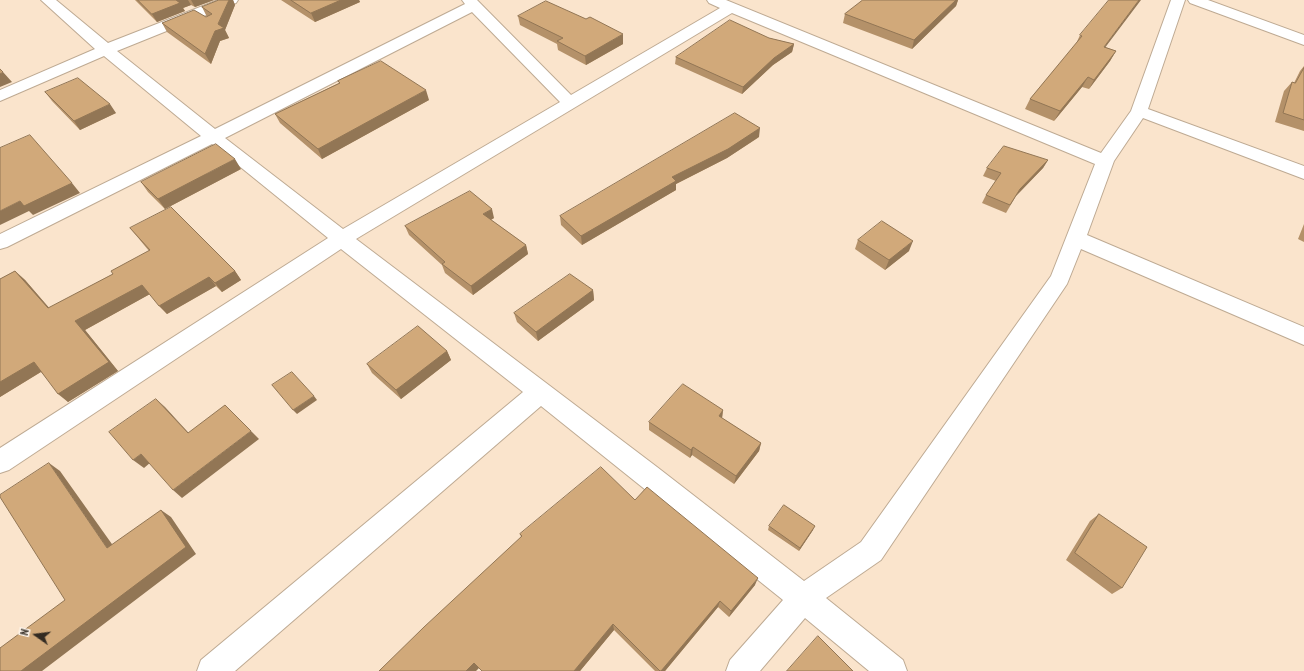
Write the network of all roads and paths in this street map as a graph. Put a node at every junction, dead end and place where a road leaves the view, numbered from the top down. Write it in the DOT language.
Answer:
graph roads {
  1 [pos="48,0"];
  2 [pos="231,0"];
  3 [pos="714,0"];
  4 [pos="1178,0"];
  5 [pos="1195,0"];
  6 [pos="471,2"];
  7 [pos="732,7"];
  8 [pos="1304,40"];
  9 [pos="105,50"];
  10 [pos="0,96"];
  11 [pos="570,103"];
  12 [pos="1139,112"];
  13 [pos="213,137"];
  14 [pos="1105,161"];
  15 [pos="1304,173"];
  16 [pos="1075,238"];
  17 [pos="341,240"];
  18 [pos="0,242"];
  19 [pos="1304,336"];
  20 [pos="540,392"];
  21 [pos="0,462"];
  22 [pos="804,597"];
  23 [pos="212,671"];
  24 [pos="741,671"];
  25 [pos="892,671"];
  1 -- 9 [label="street"];
  2 -- 9 [label="street"];
  3 -- 7 [label="street"];
  4 -- 12 [label="street"];
  5 -- 8 [label="street"];
  6 -- 11 [label="street"];
  6 -- 13 [label="street"];
  7 -- 11 [label="street"];
  7 -- 14 [label="street"];
  9 -- 10 [label="street"];
  9 -- 13 [label="street"];
  11 -- 17 [label="street"];
  12 -- 14 [label="street"];
  12 -- 15 [label="street"];
  13 -- 17 [label="street"];
  13 -- 18 [label="street"];
  14 -- 16 [label="street"];
  16 -- 19 [label="street"];
  16 -- 22 [label="street"];
  17 -- 20 [label="street"];
  17 -- 21 [label="street"];
  20 -- 22 [label="street"];
  20 -- 23 [label="street"];
  22 -- 24 [label="street"];
  22 -- 25 [label="street"];
}
